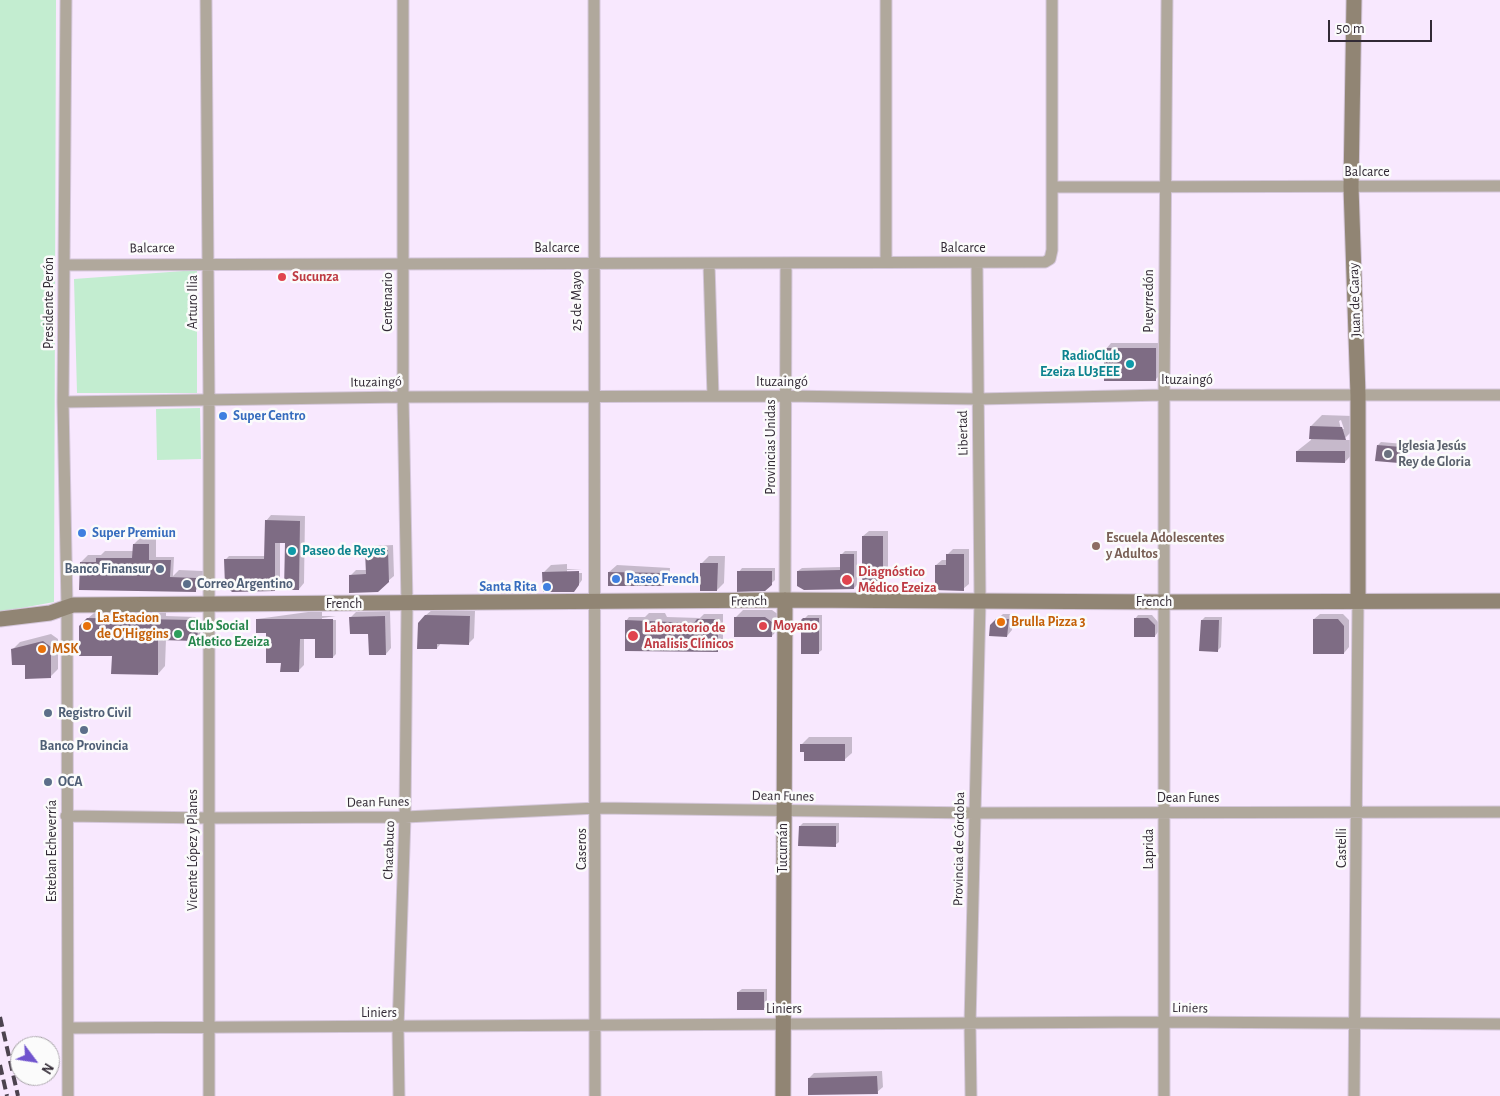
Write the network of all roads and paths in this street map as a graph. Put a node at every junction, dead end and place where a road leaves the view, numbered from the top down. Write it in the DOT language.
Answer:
graph roads {
  1 [pos="66,0"];
  2 [pos="206,0"];
  3 [pos="403,0"];
  4 [pos="594,0"];
  5 [pos="886,0"];
  6 [pos="1052,0"];
  7 [pos="1167,0"];
  8 [pos="1354,0"];
  9 [pos="1500,186"];
  10 [pos="1054,187"];
  11 [pos="1165,187"];
  12 [pos="1352,187"];
  13 [pos="886,262"];
  14 [pos="208,263"];
  15 [pos="592,263"];
  16 [pos="977,263"];
  17 [pos="403,264"];
  18 [pos="709,264"];
  19 [pos="786,264"];
  20 [pos="64,265"];
  21 [pos="1164,395"];
  22 [pos="1358,395"];
  23 [pos="1500,395"];
  24 [pos="592,396"];
  25 [pos="713,396"];
  26 [pos="786,396"];
  27 [pos="403,397"];
  28 [pos="978,399"];
  29 [pos="209,400"];
  30 [pos="63,402"];
  31 [pos="785,600"];
  32 [pos="1358,600"];
  33 [pos="1500,601"];
  34 [pos="596,602"];
  35 [pos="980,602"];
  36 [pos="1165,602"];
  37 [pos="210,604"];
  38 [pos="407,604"];
  39 [pos="67,606"];
  40 [pos="0,619"];
  41 [pos="597,808"];
  42 [pos="783,811"];
  43 [pos="1500,812"];
  44 [pos="975,813"];
  45 [pos="1164,813"];
  46 [pos="1357,814"];
  47 [pos="66,816"];
  48 [pos="405,817"];
  49 [pos="208,818"];
  50 [pos="1164,1022"];
  51 [pos="596,1024"];
  52 [pos="783,1024"];
  53 [pos="970,1024"];
  54 [pos="1356,1024"];
  55 [pos="1500,1024"];
  56 [pos="69,1028"];
  57 [pos="208,1028"];
  58 [pos="398,1028"];
  59 [pos="68,1096"];
  60 [pos="209,1096"];
  61 [pos="399,1096"];
  62 [pos="595,1096"];
  63 [pos="783,1096"];
  64 [pos="971,1096"];
  65 [pos="1164,1096"];
  66 [pos="1354,1096"];
  1 -- 20 [label="street, Presidente Perón"];
  2 -- 14 [label="street, Arturo Ilia"];
  3 -- 17 [label="street, Centenario"];
  4 -- 15 [label="street, 25 de Mayo"];
  5 -- 13 [label="street"];
  6 -- 10 [label="street"];
  7 -- 11 [label="street, Pueyrredón"];
  8 -- 12 [label="street, Juan de Garay"];
  9 -- 12 [label="street, Balcarce"];
  10 -- 11 [label="street, Balcarce"];
  10 -- 16 [label="street, Balcarce"];
  11 -- 12 [label="street, Balcarce"];
  11 -- 21 [label="street, Pueyrredón"];
  12 -- 22 [label="street, Juan de Garay"];
  13 -- 16 [label="street, Balcarce"];
  13 -- 19 [label="street, Balcarce"];
  14 -- 17 [label="street, Balcarce"];
  14 -- 20 [label="street, Balcarce"];
  14 -- 29 [label="street, Arturo Ilia"];
  15 -- 17 [label="street, Balcarce"];
  15 -- 18 [label="street, Balcarce"];
  15 -- 24 [label="street, 25 de Mayo"];
  16 -- 28 [label="street, Libertad"];
  17 -- 27 [label="street, Centenario"];
  18 -- 19 [label="street, Balcarce"];
  18 -- 25 [label="street"];
  19 -- 26 [label="street, Provincias Unidas"];
  20 -- 30 [label="street, Presidente Perón"];
  21 -- 22 [label="street, Ituzaingó"];
  21 -- 28 [label="street, Ituzaingó"];
  21 -- 36 [label="street, Pueyrredón"];
  22 -- 23 [label="street, Ituzaingó"];
  22 -- 32 [label="street, Juan de Garay"];
  24 -- 25 [label="street, Ituzaingó"];
  24 -- 27 [label="street, Ituzaingó"];
  24 -- 34 [label="street, 25 de Mayo"];
  25 -- 26 [label="street, Ituzaingó"];
  26 -- 28 [label="street, Ituzaingó"];
  26 -- 31 [label="street, Provincias Unidas"];
  27 -- 29 [label="street, Ituzaingó"];
  27 -- 38 [label="street, Centenario"];
  28 -- 35 [label="street, Libertad"];
  29 -- 30 [label="street, Ituzaingó"];
  29 -- 37 [label="street, Arturo Ilia"];
  30 -- 39 [label="street, Presidente Perón"];
  31 -- 34 [label="street, French"];
  31 -- 35 [label="street, French"];
  31 -- 42 [label="street, Tucumán"];
  32 -- 33 [label="street, French"];
  32 -- 36 [label="street, French"];
  32 -- 46 [label="street, Castelli"];
  34 -- 38 [label="street, French"];
  34 -- 41 [label="street, Caseros"];
  35 -- 36 [label="street, French"];
  35 -- 44 [label="street, Provincia de Córdoba"];
  36 -- 45 [label="street, Laprida"];
  37 -- 38 [label="street, French"];
  37 -- 39 [label="street, French"];
  37 -- 49 [label="street, Vicente López y Planes"];
  38 -- 48 [label="street, Chacabuco"];
  39 -- 40 [label="street, French"];
  39 -- 47 [label="street, Esteban Echeverría"];
  41 -- 42 [label="street, Dean Funes"];
  41 -- 48 [label="street, Dean Funes"];
  41 -- 51 [label="street, Caseros"];
  42 -- 44 [label="street, Dean Funes"];
  42 -- 52 [label="street, Tucumán"];
  43 -- 46 [label="street, Dean Funes"];
  44 -- 45 [label="street, Dean Funes"];
  44 -- 53 [label="street, Provincia de Córdoba"];
  45 -- 46 [label="street, Dean Funes"];
  45 -- 50 [label="street, Laprida"];
  46 -- 54 [label="street, Castelli"];
  47 -- 49 [label="street, Dean Funes"];
  47 -- 56 [label="street, Esteban Echeverría"];
  48 -- 49 [label="street, Dean Funes"];
  48 -- 58 [label="street, Chacabuco"];
  49 -- 57 [label="street, Vicente López y Planes"];
  50 -- 53 [label="street, Liniers"];
  50 -- 54 [label="street, Liniers"];
  50 -- 65 [label="street, Laprida"];
  51 -- 52 [label="street, Liniers"];
  51 -- 58 [label="street, Liniers"];
  51 -- 62 [label="street, Caseros"];
  52 -- 53 [label="street, Liniers"];
  52 -- 63 [label="street, Tucumán"];
  53 -- 64 [label="street, Provincia de Córdoba"];
  54 -- 55 [label="street, Liniers"];
  54 -- 66 [label="street, Castelli"];
  56 -- 57 [label="street, Liniers"];
  56 -- 59 [label="street, Esteban Echeverría"];
  57 -- 58 [label="street, Liniers"];
  57 -- 60 [label="street, Vicente López y Planes"];
  58 -- 61 [label="street, Chacabuco"];
}
